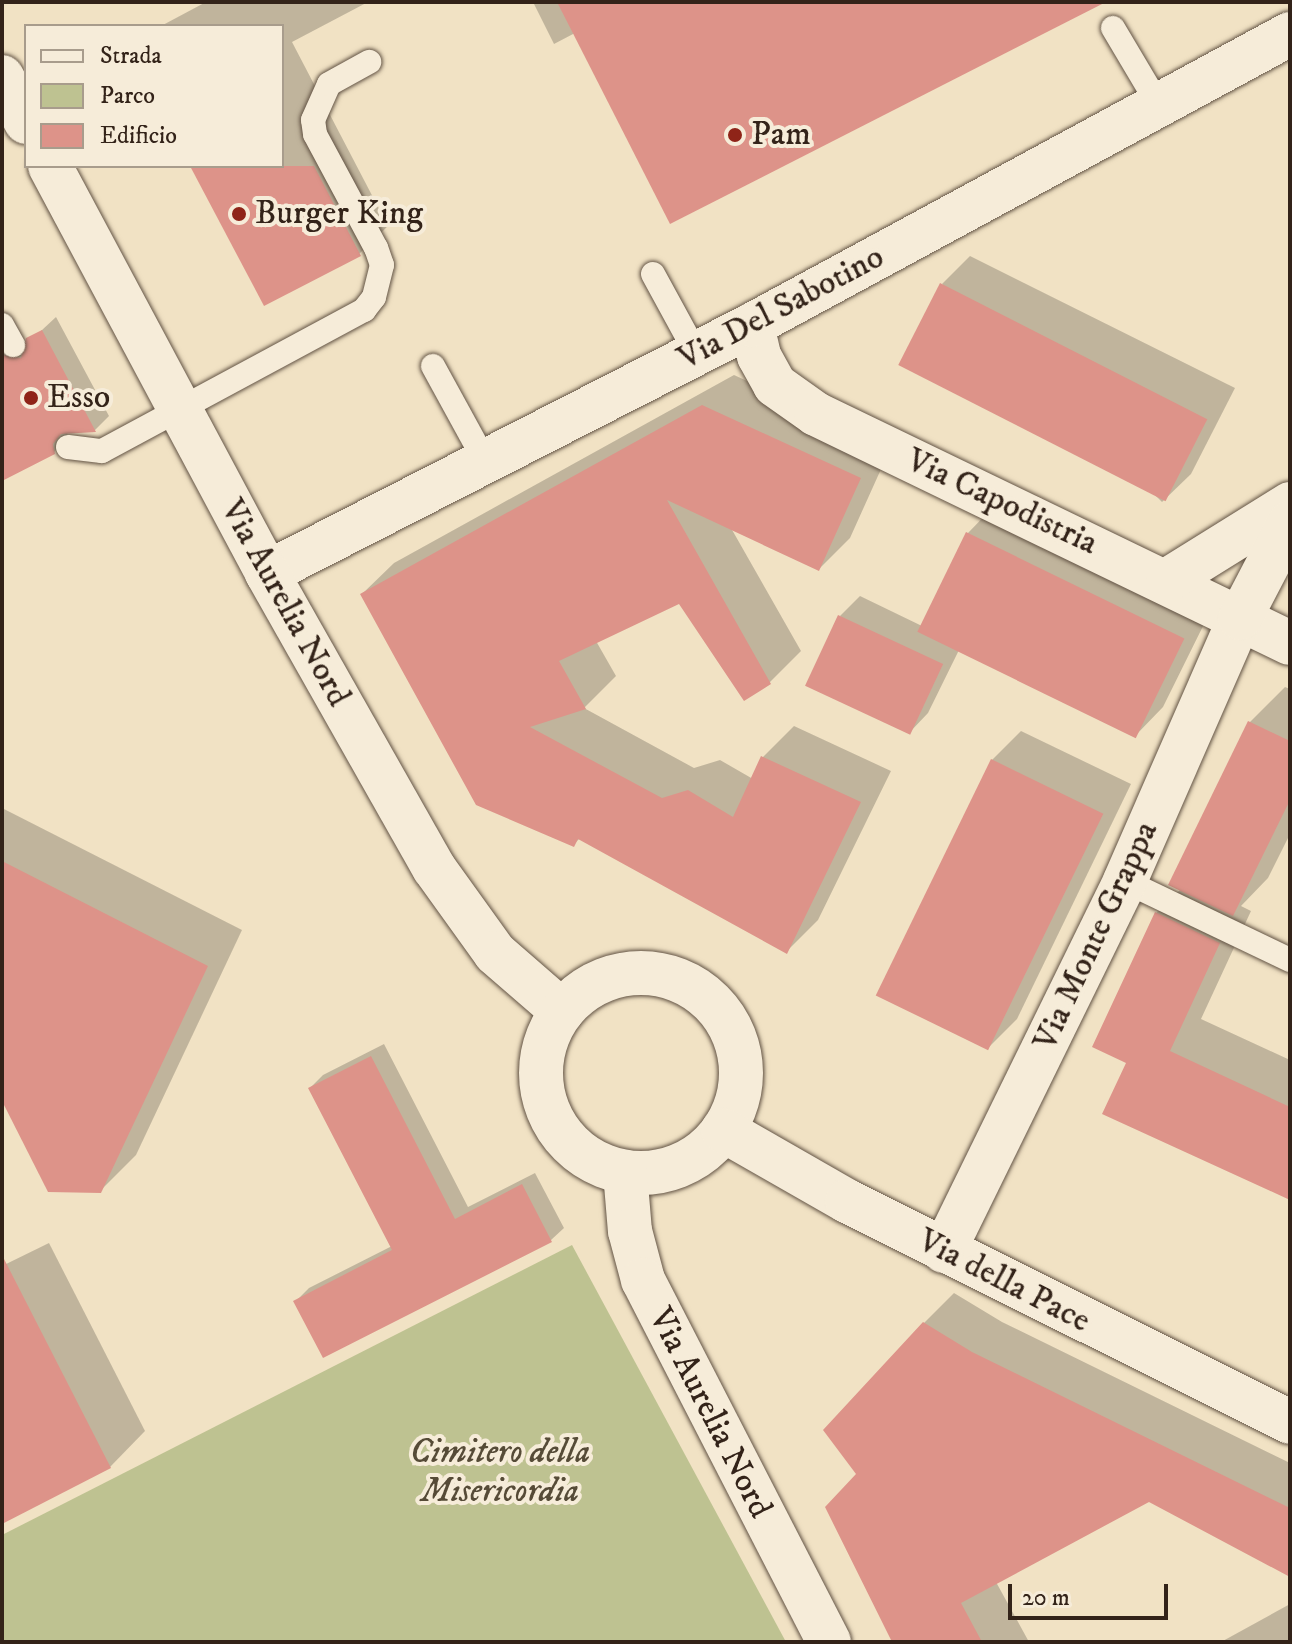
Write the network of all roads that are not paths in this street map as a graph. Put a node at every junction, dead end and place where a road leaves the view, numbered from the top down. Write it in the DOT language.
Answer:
graph roads {
  1 [pos="1113,28"];
  2 [pos="1290,34"];
  3 [pos="369,62"];
  4 [pos="3,81"];
  5 [pos="1160,107"];
  6 [pos="24,118"];
  7 [pos="51,168"];
  8 [pos="653,274"];
  9 [pos="752,325"];
  10 [pos="696,353"];
  11 [pos="433,366"];
  12 [pos="180,410"];
  13 [pos="68,447"];
  14 [pos="485,461"];
  15 [pos="1290,504"];
  16 [pos="1290,522"];
  17 [pos="267,573"];
  18 [pos="1168,580"];
  19 [pos="1240,618"];
  20 [pos="1290,643"];
  21 [pos="1125,881"];
  22 [pos="1290,960"];
  23 [pos="562,1011"];
  24 [pos="723,1130"];
  25 [pos="625,1172"];
  26 [pos="944,1251"];
  27 [pos="1290,1422"];
  28 [pos="829,1642"];
  1 -- 5 [label="lane"];
  2 -- 5 [label="street, Via Del Sabotino"];
  3 -- 12 [label="lane"];
  4 -- 6 [label="street"];
  5 -- 9 [label="street, Via Del Sabotino"];
  7 -- 12 [label="street, Via Aurelia Nord"];
  8 -- 10 [label="lane"];
  9 -- 10 [label="street, Via Del Sabotino"];
  9 -- 18 [label="street, Via Capodistria"];
  10 -- 14 [label="street, Via Del Sabotino"];
  11 -- 14 [label="lane"];
  12 -- 13 [label="lane"];
  12 -- 17 [label="street, Via Aurelia Nord"];
  14 -- 17 [label="street, Via Del Sabotino"];
  15 -- 18 [label="street"];
  16 -- 19 [label="street, Via Monte Grappa"];
  17 -- 23 [label="street, Via Aurelia Nord"];
  18 -- 19 [label="street, Via Capodistria"];
  19 -- 20 [label="street, Via Capodistria"];
  19 -- 21 [label="street, Via Monte Grappa"];
  21 -- 22 [label="lane"];
  21 -- 26 [label="street, Via Monte Grappa"];
  23 -- 24 [label="street"];
  23 -- 25 [label="street"];
  24 -- 25 [label="street"];
  24 -- 26 [label="street, Via della Pace"];
  25 -- 28 [label="street, Via Aurelia Nord"];
  26 -- 27 [label="street, Via della Pace"];
}
